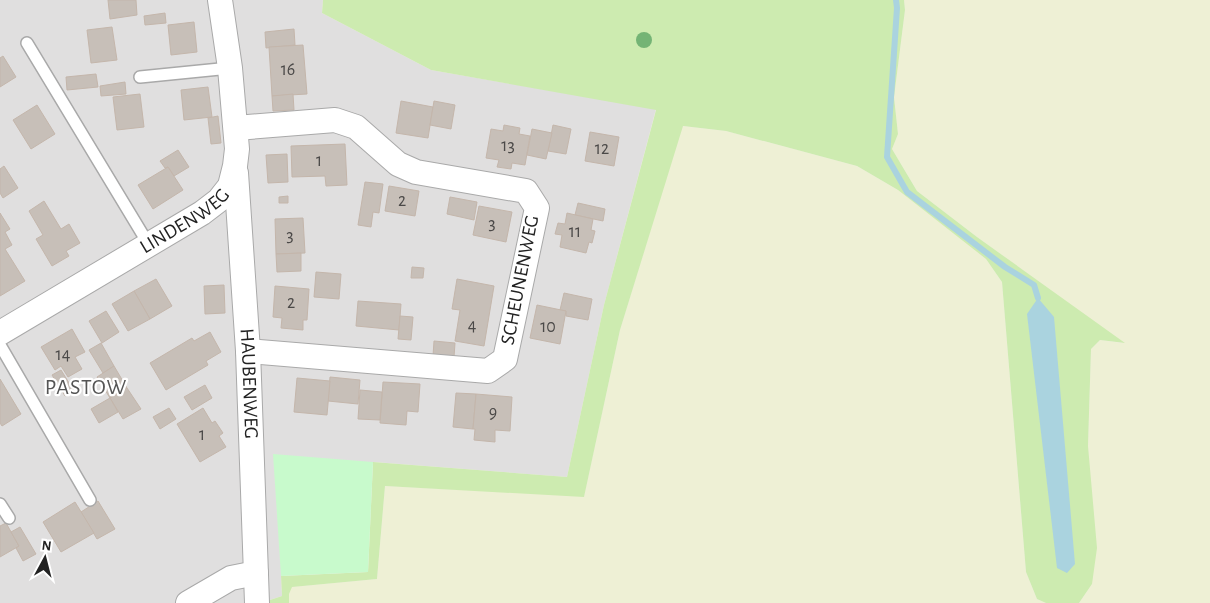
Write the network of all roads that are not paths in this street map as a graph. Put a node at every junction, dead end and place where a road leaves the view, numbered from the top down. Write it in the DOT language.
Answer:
graph roads {
  1 [pos="220,0"];
  2 [pos="27,43"];
  3 [pos="230,68"];
  4 [pos="140,77"];
  5 [pos="236,128"];
  6 [pos="235,166"];
  7 [pos="149,245"];
  8 [pos="0,333"];
  9 [pos="0,345"];
  10 [pos="248,351"];
  11 [pos="90,500"];
  12 [pos="0,504"];
  13 [pos="9,518"];
  14 [pos="256,573"];
  15 [pos="188,603"];
  16 [pos="257,603"];
  1 -- 3 [label="street, LINDENWEG"];
  2 -- 7 [label="lane"];
  3 -- 4 [label="lane"];
  3 -- 5 [label="street, LINDENWEG"];
  5 -- 6 [label="street, LINDENWEG"];
  5 -- 10 [label="street, SCHEUNENWEG"];
  6 -- 7 [label="street, LINDENWEG"];
  6 -- 10 [label="street, HAUBENWEG"];
  7 -- 8 [label="street, LINDENWEG"];
  9 -- 11 [label="lane"];
  10 -- 14 [label="street, HAUBENWEG"];
  12 -- 13 [label="lane"];
  14 -- 15 [label="street"];
  14 -- 16 [label="street, HAUBENWEG"];
}
